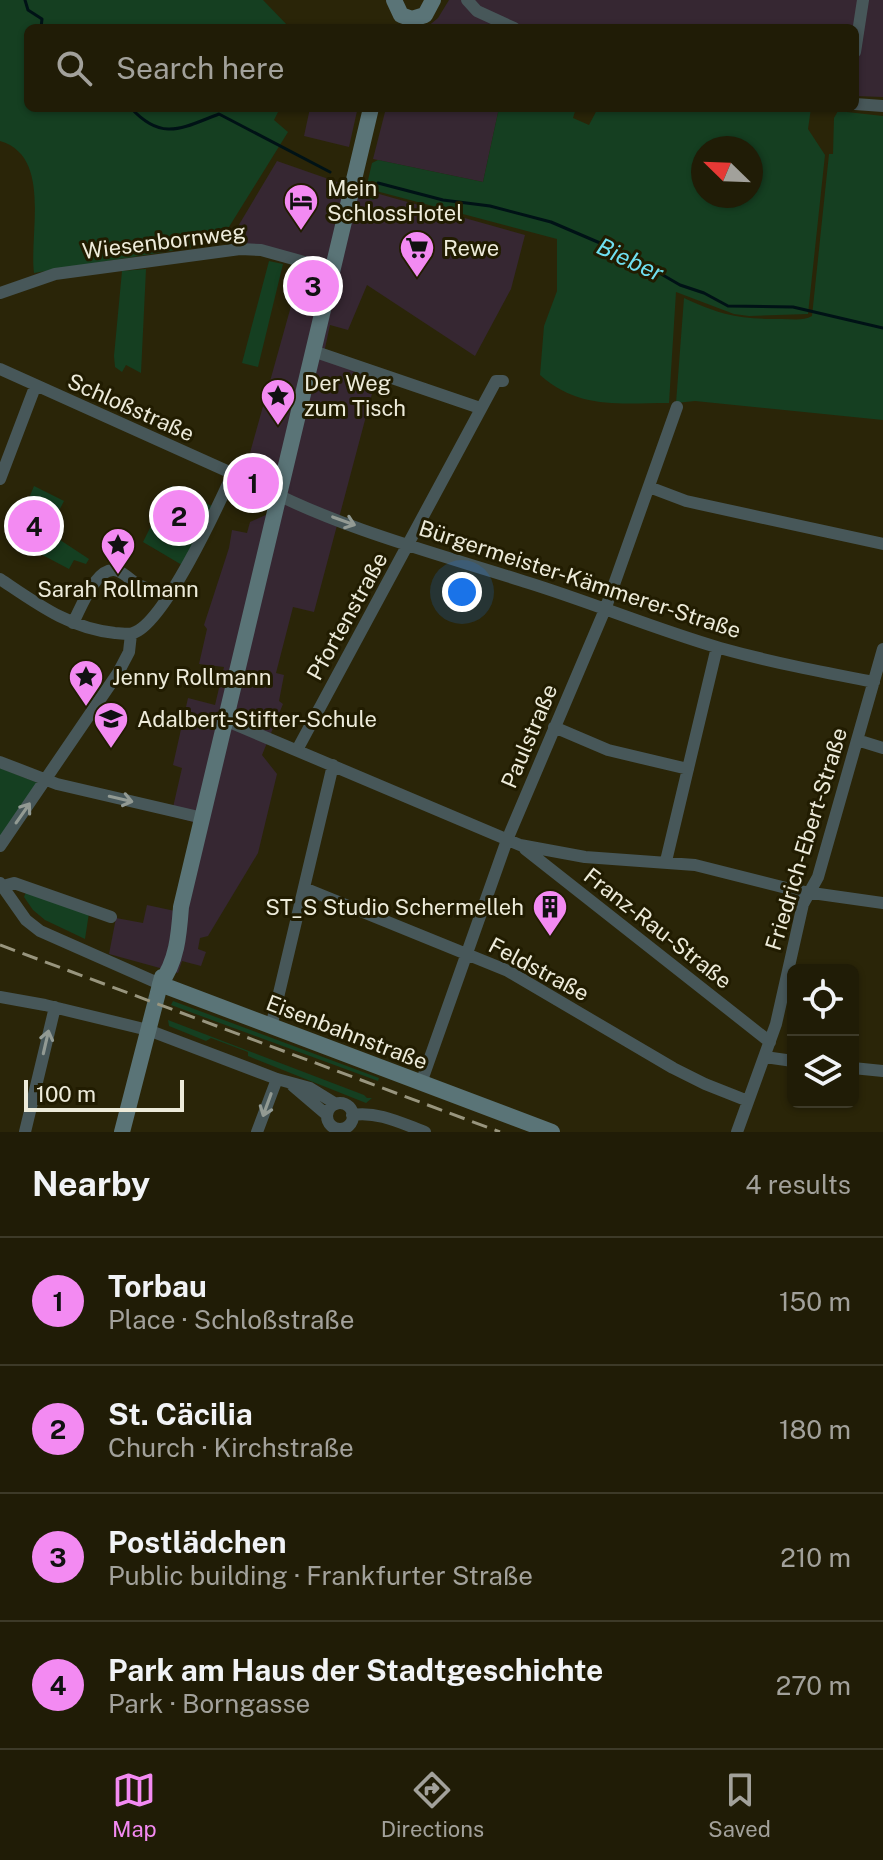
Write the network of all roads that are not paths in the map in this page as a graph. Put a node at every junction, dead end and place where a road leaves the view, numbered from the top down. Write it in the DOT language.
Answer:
graph roads {
  1 [pos="433,0"];
  2 [pos="467,0"];
  3 [pos="863,0"];
  4 [pos="400,14"];
  5 [pos="505,24"];
  6 [pos="859,26"];
  7 [pos="859,104"];
  8 [pos="883,106"];
  9 [pos="370,112"];
  10 [pos="333,270"];
  11 [pos="0,293"];
  12 [pos="313,351"];
  13 [pos="0,369"];
  14 [pos="503,381"];
  15 [pos="35,387"];
  16 [pos="677,407"];
  17 [pos="480,408"];
  18 [pos="233,473"];
  19 [pos="0,479"];
  20 [pos="247,480"];
  21 [pos="260,486"];
  22 [pos="649,487"];
  23 [pos="279,496"];
  24 [pos="883,544"];
  25 [pos="409,545"];
  26 [pos="0,579"];
  27 [pos="167,597"];
  28 [pos="606,607"];
  29 [pos="73,623"];
  30 [pos="131,634"];
  31 [pos="717,647"];
  32 [pos="883,649"];
  33 [pos="874,682"];
  34 [pos="227,721"];
  35 [pos="554,727"];
  36 [pos="857,740"];
  37 [pos="883,748"];
  38 [pos="297,750"];
  39 [pos="0,762"];
  40 [pos="333,765"];
  41 [pos="688,769"];
  42 [pos="46,780"];
  43 [pos="203,818"];
  44 [pos="507,840"];
  45 [pos="520,845"];
  46 [pos="0,846"];
  47 [pos="666,861"];
  48 [pos="1,884"];
  49 [pos="304,888"];
  50 [pos="810,892"];
  51 [pos="883,903"];
  52 [pos="111,917"];
  53 [pos="466,954"];
  54 [pos="160,984"];
  55 [pos="0,997"];
  56 [pos="55,1007"];
  57 [pos="271,1027"];
  58 [pos="148,1030"];
  59 [pos="770,1042"];
  60 [pos="765,1057"];
  61 [pos="787,1060"];
  62 [pos="859,1069"];
  63 [pos="883,1071"];
  64 [pos="282,1080"];
  65 [pos="421,1083"];
  66 [pos="748,1101"];
  67 [pos="336,1104"];
  68 [pos="327,1115"];
  69 [pos="352,1115"];
  70 [pos="341,1130"];
  71 [pos="25,1132"];
  72 [pos="122,1132"];
  73 [pos="257,1132"];
  74 [pos="425,1132"];
  75 [pos="552,1132"];
  76 [pos="737,1132"];
  1 -- 4 [label="street"];
  2 -- 5 [label="street"];
  3 -- 6 [label="street"];
  7 -- 8 [label="street"];
  9 -- 10 [label="street"];
  10 -- 11 [label="street, Wiesenbornweg"];
  10 -- 12 [label="street"];
  12 -- 17 [label="street"];
  12 -- 23 [label="street"];
  13 -- 15 [label="street, Schloßstraße"];
  14 -- 17 [label="street, Pfortenstraße"];
  15 -- 18 [label="street, Schloßstraße"];
  15 -- 19 [label="street"];
  16 -- 22 [label="street, Paulstraße"];
  17 -- 25 [label="street, Pfortenstraße"];
  18 -- 20 [label="street, Schloßstraße"];
  18 -- 27 [label="street"];
  21 -- 23 [label="street"];
  22 -- 24 [label="street"];
  22 -- 28 [label="street, Paulstraße"];
  23 -- 25 [label="street, Bürgermeister-Kämmerer-Straße, one-way"];
  23 -- 34 [label="street"];
  25 -- 28 [label="street, Bürgermeister-Kämmerer-Straße"];
  25 -- 38 [label="street, Pfortenstraße"];
  26 -- 29 [label="street"];
  27 -- 29 [label="street"];
  27 -- 30 [label="street"];
  28 -- 31 [label="street, Bürgermeister-Kämmerer-Straße"];
  28 -- 35 [label="street, Paulstraße"];
  29 -- 30 [label="street"];
  30 -- 42 [label="street"];
  31 -- 33 [label="street, Bürgermeister-Kämmerer-Straße"];
  31 -- 41 [label="street"];
  32 -- 33 [label="street, Friedrich-Ebert-Straße"];
  33 -- 36 [label="street, Friedrich-Ebert-Straße"];
  34 -- 38 [label="street"];
  34 -- 43 [label="street"];
  35 -- 41 [label="street"];
  35 -- 44 [label="street, Paulstraße"];
  36 -- 37 [label="street"];
  36 -- 50 [label="street, Friedrich-Ebert-Straße"];
  38 -- 40 [label="street"];
  39 -- 42 [label="street"];
  40 -- 44 [label="street"];
  40 -- 49 [label="street"];
  41 -- 47 [label="street"];
  42 -- 43 [label="street, one-way"];
  46 -- 42 [label="street, one-way"];
  43 -- 54 [label="street"];
  44 -- 45 [label="street"];
  44 -- 53 [label="street, Paulstraße"];
  45 -- 47 [label="street"];
  45 -- 59 [label="street, Franz-Rau-Straße"];
  47 -- 50 [label="street"];
  48 -- 52 [label="street"];
  48 -- 54 [label="street, Eisenbahnstraße"];
  49 -- 53 [label="street, Feldstraße"];
  49 -- 57 [label="street"];
  50 -- 51 [label="street"];
  50 -- 59 [label="street, Friedrich-Ebert-Straße"];
  53 -- 65 [label="street, Paulstraße"];
  53 -- 66 [label="street, Feldstraße"];
  54 -- 57 [label="street, Eisenbahnstraße"];
  54 -- 58 [label="street"];
  55 -- 56 [label="street"];
  56 -- 58 [label="street"];
  71 -- 56 [label="street, one-way"];
  57 -- 65 [label="street, Eisenbahnstraße"];
  58 -- 64 [label="street"];
  58 -- 72 [label="street"];
  59 -- 60 [label="street, Friedrich-Ebert-Straße"];
  60 -- 61 [label="street"];
  60 -- 66 [label="street, Friedrich-Ebert-Straße"];
  62 -- 63 [label="street"];
  64 -- 67 [label="street"];
  64 -- 68 [label="street"];
  64 -- 73 [label="street, one-way"];
  65 -- 75 [label="street, Eisenbahnstraße"];
  66 -- 76 [label="street, Friedrich-Ebert-Straße"];
  67 -- 68 [label="street"];
  67 -- 69 [label="street"];
  68 -- 70 [label="street"];
  69 -- 70 [label="street"];
  69 -- 74 [label="street"];
}
